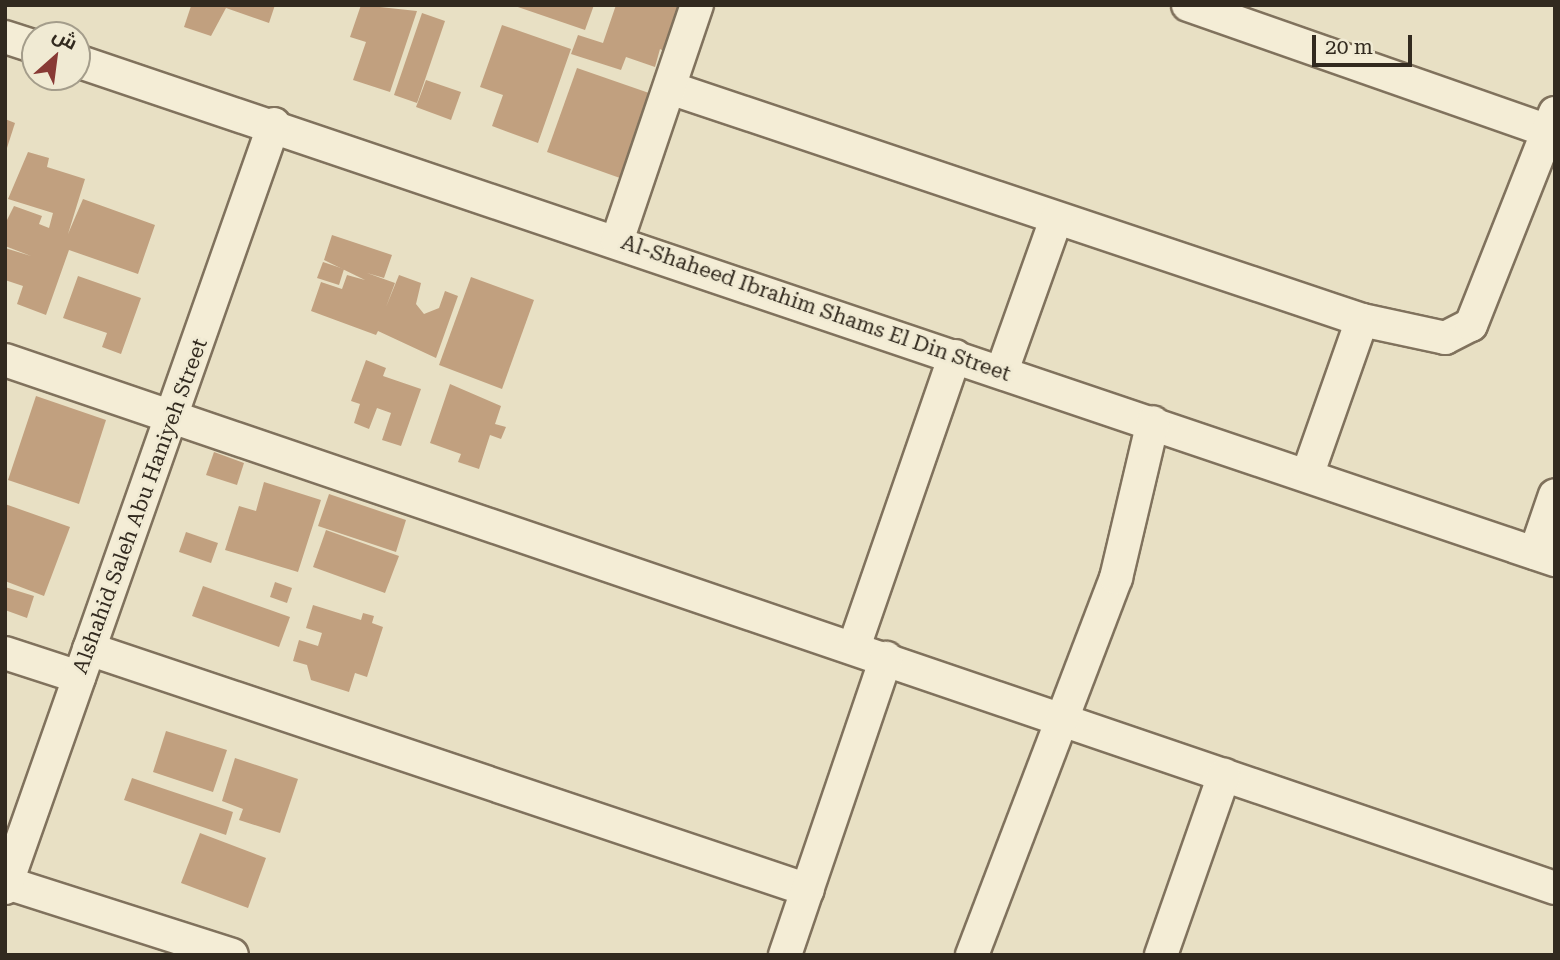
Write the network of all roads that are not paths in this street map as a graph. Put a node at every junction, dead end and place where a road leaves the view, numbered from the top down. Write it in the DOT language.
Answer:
graph roads {
  1 [pos="697,5"];
  2 [pos="1207,8"];
  3 [pos="91,65"];
  4 [pos="670,88"];
  5 [pos="1551,122"];
  6 [pos="274,124"];
  7 [pos="1056,219"];
  8 [pos="617,241"];
  9 [pos="1362,320"];
  10 [pos="955,356"];
  11 [pos="5,360"];
  12 [pos="1002,371"];
  13 [pos="173,414"];
  14 [pos="1153,422"];
  15 [pos="1308,473"];
  16 [pos="1555,495"];
  17 [pos="1545,556"];
  18 [pos="853,647"];
  19 [pos="5,653"];
  20 [pos="886,659"];
  21 [pos="84,663"];
  22 [pos="1064,719"];
  23 [pos="1224,775"];
  24 [pos="6,886"];
  25 [pos="1555,888"];
  26 [pos="808,890"];
  27 [pos="232,955"];
  28 [pos="785,955"];
  29 [pos="972,955"];
  30 [pos="1161,955"];
  1 -- 4 [label="street"];
  2 -- 5 [label="street"];
  3 -- 6 [label="street, Al-Shaheed Ibrahim Shams El Din Street"];
  4 -- 7 [label="street"];
  4 -- 8 [label="street"];
  5 -- 9 [label="street"];
  6 -- 8 [label="street, Al-Shaheed Ibrahim Shams El Din Street"];
  6 -- 13 [label="street, Alshahid Saleh Abu Haniyeh Street"];
  7 -- 9 [label="street"];
  7 -- 12 [label="street"];
  8 -- 10 [label="street, Al-Shaheed Ibrahim Shams El Din Street"];
  9 -- 15 [label="street"];
  10 -- 12 [label="street, Al-Shaheed Ibrahim Shams El Din Street"];
  10 -- 18 [label="street"];
  11 -- 13 [label="street"];
  12 -- 14 [label="street, Al-Shaheed Ibrahim Shams El Din Street"];
  13 -- 18 [label="street"];
  13 -- 21 [label="street, Alshahid Saleh Abu Haniyeh Street"];
  14 -- 15 [label="street, Al-Shaheed Ibrahim Shams El Din Street"];
  14 -- 22 [label="street"];
  15 -- 17 [label="street, Al-Shaheed Ibrahim Shams El Din Street"];
  16 -- 17 [label="street"];
  18 -- 20 [label="street"];
  19 -- 21 [label="street"];
  20 -- 22 [label="street"];
  20 -- 26 [label="street"];
  21 -- 24 [label="street, Alshahid Saleh Abu Haniyeh Street"];
  21 -- 26 [label="street"];
  22 -- 23 [label="street"];
  22 -- 29 [label="street"];
  23 -- 25 [label="street"];
  23 -- 30 [label="street"];
  24 -- 27 [label="street"];
  26 -- 28 [label="street"];
}
